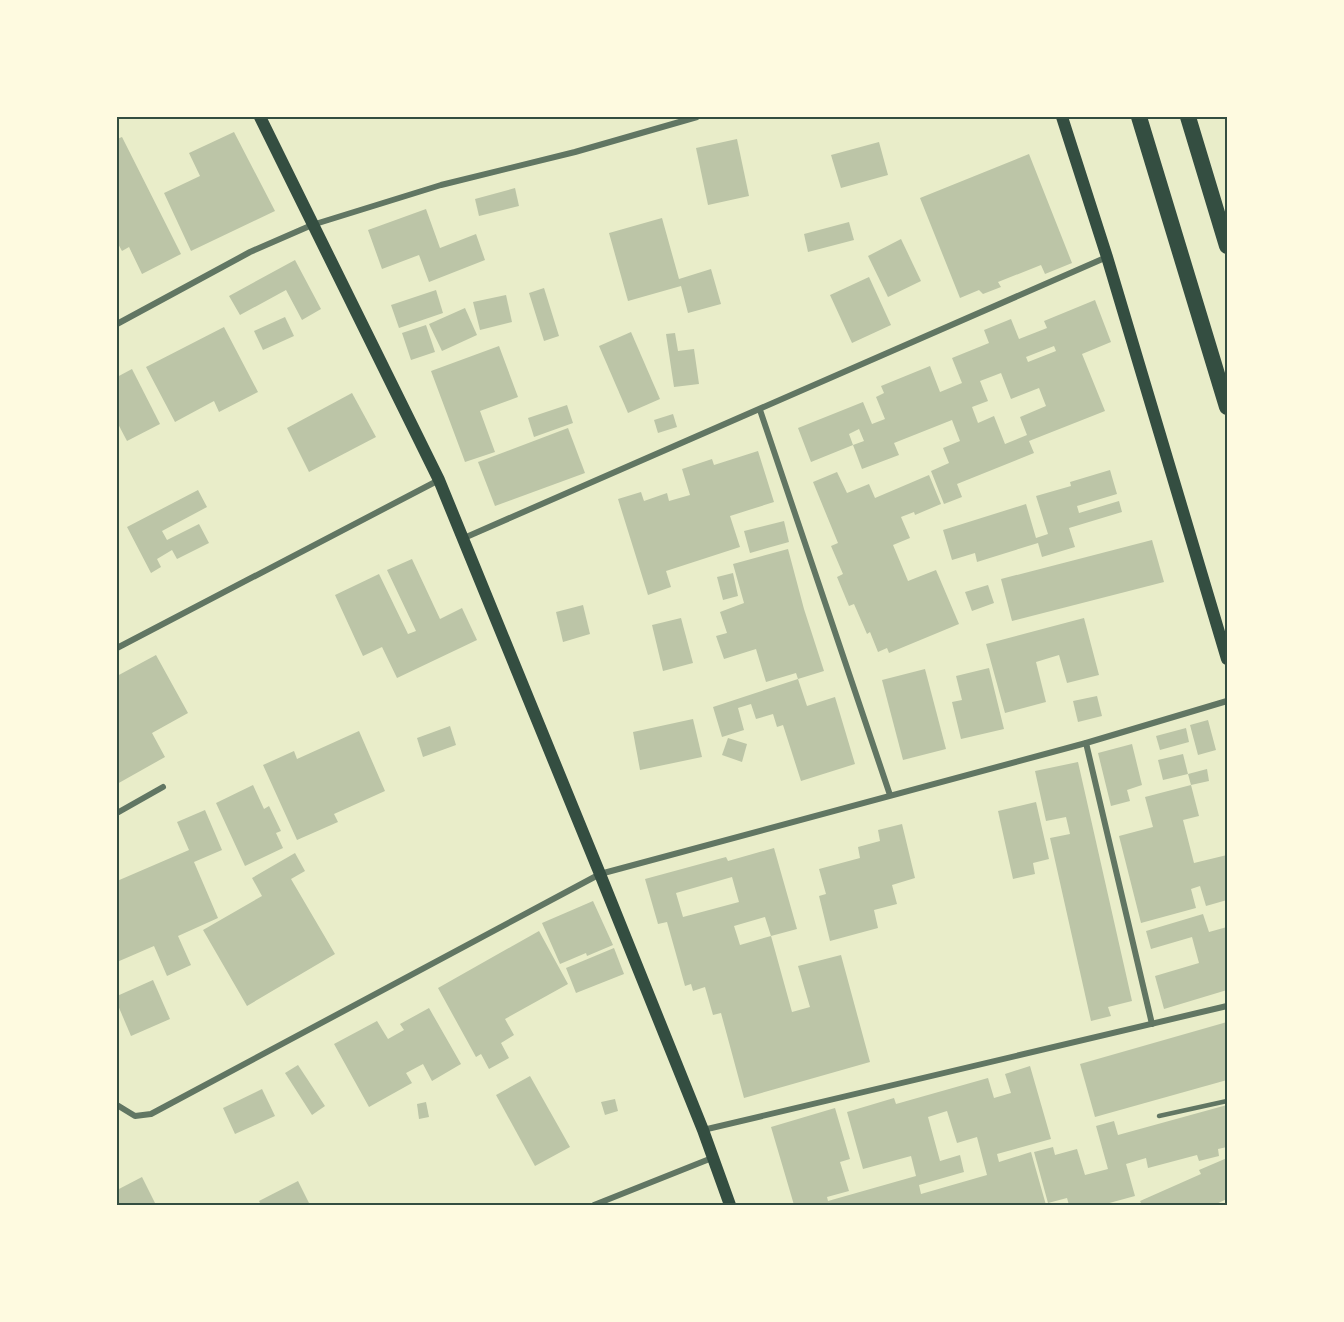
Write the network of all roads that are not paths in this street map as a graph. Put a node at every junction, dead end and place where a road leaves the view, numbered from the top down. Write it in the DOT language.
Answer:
graph roads {
  1 [pos="260,117"];
  2 [pos="697,117"];
  3 [pos="1062,117"];
  4 [pos="1139,117"];
  5 [pos="1188,117"];
  6 [pos="312,225"];
  7 [pos="1227,246"];
  8 [pos="1107,257"];
  9 [pos="117,324"];
  10 [pos="1227,407"];
  11 [pos="760,410"];
  12 [pos="439,480"];
  13 [pos="464,538"];
  14 [pos="117,648"];
  15 [pos="1227,659"];
  16 [pos="1227,701"];
  17 [pos="1086,743"];
  18 [pos="164,787"];
  19 [pos="890,795"];
  20 [pos="117,813"];
  21 [pos="600,874"];
  22 [pos="1227,1006"];
  23 [pos="1152,1024"];
  24 [pos="1227,1101"];
  25 [pos="117,1105"];
  26 [pos="1160,1116"];
  27 [pos="703,1130"];
  28 [pos="712,1158"];
  29 [pos="594,1205"];
  30 [pos="730,1205"];
  1 -- 6 [label="main road"];
  2 -- 6 [label="street"];
  3 -- 8 [label="main road"];
  4 -- 10 [label="highway"];
  5 -- 7 [label="highway"];
  6 -- 9 [label="street"];
  6 -- 12 [label="main road"];
  8 -- 11 [label="street"];
  8 -- 15 [label="main road"];
  11 -- 13 [label="street"];
  11 -- 19 [label="street"];
  12 -- 13 [label="main road"];
  12 -- 14 [label="street"];
  13 -- 21 [label="main road"];
  16 -- 17 [label="street"];
  17 -- 19 [label="street"];
  17 -- 23 [label="street"];
  18 -- 20 [label="street"];
  19 -- 21 [label="street"];
  21 -- 25 [label="street"];
  21 -- 27 [label="main road"];
  22 -- 23 [label="street"];
  23 -- 27 [label="street"];
  24 -- 26 [label="lane"];
  27 -- 28 [label="main road"];
  28 -- 29 [label="street"];
  28 -- 30 [label="main road"];
}
